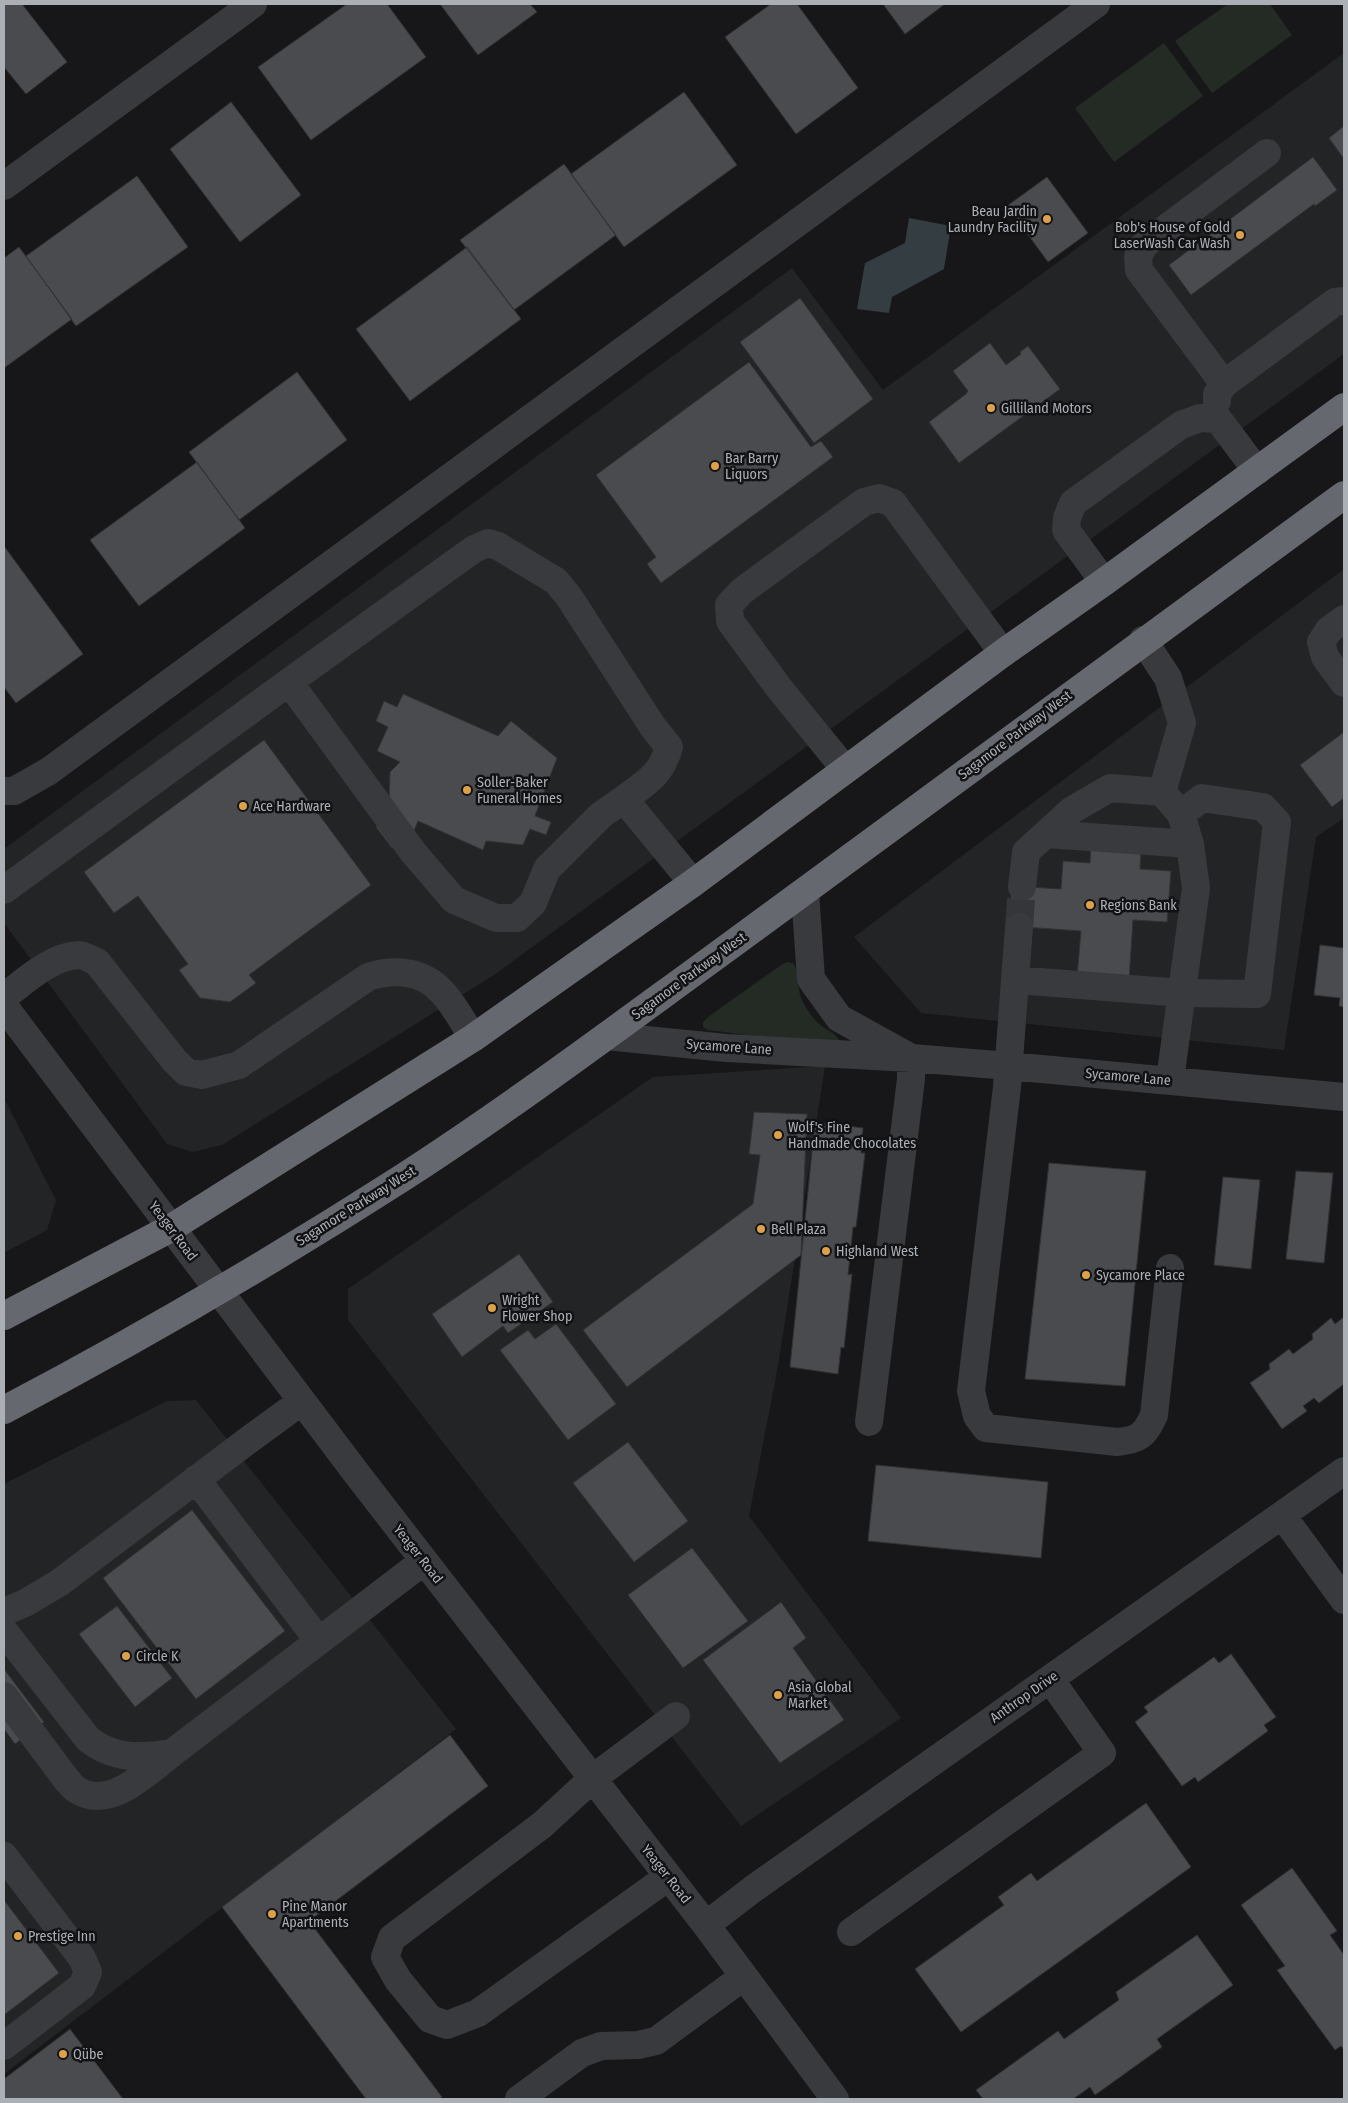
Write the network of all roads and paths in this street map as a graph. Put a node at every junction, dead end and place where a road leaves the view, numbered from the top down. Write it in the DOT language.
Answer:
graph roads {
  1 [pos="253,4"];
  2 [pos="1096,4"];
  3 [pos="1267,153"];
  4 [pos="4,186"];
  5 [pos="1344,301"];
  6 [pos="1224,384"];
  7 [pos="1344,407"];
  8 [pos="1218,420"];
  9 [pos="1257,471"];
  10 [pos="1344,495"];
  11 [pos="1104,582"];
  12 [pos="1335,635"];
  13 [pos="1144,640"];
  14 [pos="1003,653"];
  15 [pos="289,682"];
  16 [pos="1344,682"];
  17 [pos="844,769"];
  18 [pos="4,791"];
  19 [pos="1162,792"];
  20 [pos="624,799"];
  21 [pos="1182,814"];
  22 [pos="1046,834"];
  23 [pos="1190,844"];
  24 [pos="693,883"];
  25 [pos="1022,886"];
  26 [pos="4,890"];
  27 [pos="805,892"];
  28 [pos="1019,927"];
  29 [pos="1016,980"];
  30 [pos="1182,993"];
  31 [pos="4,997"];
  32 [pos="4,1006"];
  33 [pos="606,1036"];
  34 [pos="474,1038"];
  35 [pos="911,1058"];
  36 [pos="1009,1066"];
  37 [pos="1170,1080"];
  38 [pos="1344,1097"];
  39 [pos="171,1228"];
  40 [pos="1170,1268"];
  41 [pos="219,1291"];
  42 [pos="4,1316"];
  43 [pos="302,1401"];
  44 [pos="4,1410"];
  45 [pos="869,1422"];
  46 [pos="1344,1471"];
  47 [pos="196,1479"];
  48 [pos="1282,1515"];
  49 [pos="424,1561"];
  50 [pos="1344,1600"];
  51 [pos="4,1612"];
  52 [pos="4,1631"];
  53 [pos="318,1640"];
  54 [pos="1050,1679"];
  55 [pos="4,1696"];
  56 [pos="676,1716"];
  57 [pos="172,1753"];
  58 [pos="592,1778"];
  59 [pos="4,1856"];
  60 [pos="668,1877"];
  61 [pos="706,1926"];
  62 [pos="851,1932"];
  63 [pos="743,1977"];
  64 [pos="4,2046"];
  65 [pos="519,2099"];
  66 [pos="835,2099"];
  1 -- 4 [label="street"];
  2 -- 18 [label="street"];
  3 -- 6 [label="street"];
  5 -- 6 [label="street"];
  6 -- 8 [label="street"];
  7 -- 9 [label="highway"];
  8 -- 9 [label="street"];
  8 -- 11 [label="street"];
  9 -- 11 [label="highway"];
  10 -- 13 [label="highway, Sagamore Parkway West"];
  11 -- 14 [label="highway"];
  12 -- 16 [label="street"];
  13 -- 19 [label="street"];
  13 -- 27 [label="highway, Sagamore Parkway West"];
  14 -- 17 [label="highway"];
  14 -- 17 [label="street"];
  15 -- 20 [label="street"];
  15 -- 20 [label="street"];
  15 -- 26 [label="street"];
  17 -- 24 [label="highway"];
  19 -- 21 [label="street"];
  19 -- 22 [label="street"];
  20 -- 24 [label="street"];
  21 -- 23 [label="street"];
  21 -- 30 [label="street"];
  22 -- 23 [label="street"];
  22 -- 25 [label="street"];
  23 -- 30 [label="street"];
  24 -- 34 [label="highway"];
  27 -- 33 [label="highway, Sagamore Parkway West"];
  27 -- 35 [label="street, Sycamore Lane"];
  28 -- 29 [label="street"];
  29 -- 30 [label="street"];
  29 -- 36 [label="street"];
  30 -- 37 [label="street"];
  31 -- 34 [label="street"];
  32 -- 39 [label="street, Yeager Road"];
  33 -- 35 [label="street, Sycamore Lane"];
  33 -- 41 [label="highway, Sagamore Parkway West"];
  34 -- 39 [label="highway"];
  35 -- 36 [label="street, Sycamore Lane"];
  35 -- 45 [label="street"];
  36 -- 37 [label="street, Sycamore Lane"];
  36 -- 40 [label="street"];
  37 -- 38 [label="street, Sycamore Lane"];
  39 -- 41 [label="street, Yeager Road"];
  39 -- 42 [label="highway"];
  41 -- 43 [label="street, Yeager Road"];
  41 -- 44 [label="highway, Sagamore Parkway West"];
  43 -- 47 [label="street"];
  43 -- 49 [label="street, Yeager Road"];
  46 -- 48 [label="street, Anthrop Drive"];
  47 -- 51 [label="street"];
  47 -- 53 [label="street"];
  48 -- 50 [label="street"];
  48 -- 54 [label="street, Anthrop Drive"];
  49 -- 53 [label="street"];
  49 -- 58 [label="street, Yeager Road"];
  52 -- 57 [label="street"];
  53 -- 57 [label="street"];
  54 -- 61 [label="street, Anthrop Drive"];
  54 -- 62 [label="street"];
  55 -- 57 [label="street"];
  56 -- 58 [label="street"];
  58 -- 60 [label="street, Yeager Road"];
  58 -- 60 [label="street"];
  59 -- 64 [label="street"];
  60 -- 61 [label="street, Yeager Road"];
  61 -- 63 [label="street, Yeager Road"];
  63 -- 65 [label="street"];
  63 -- 66 [label="street, Yeager Road"];
}
